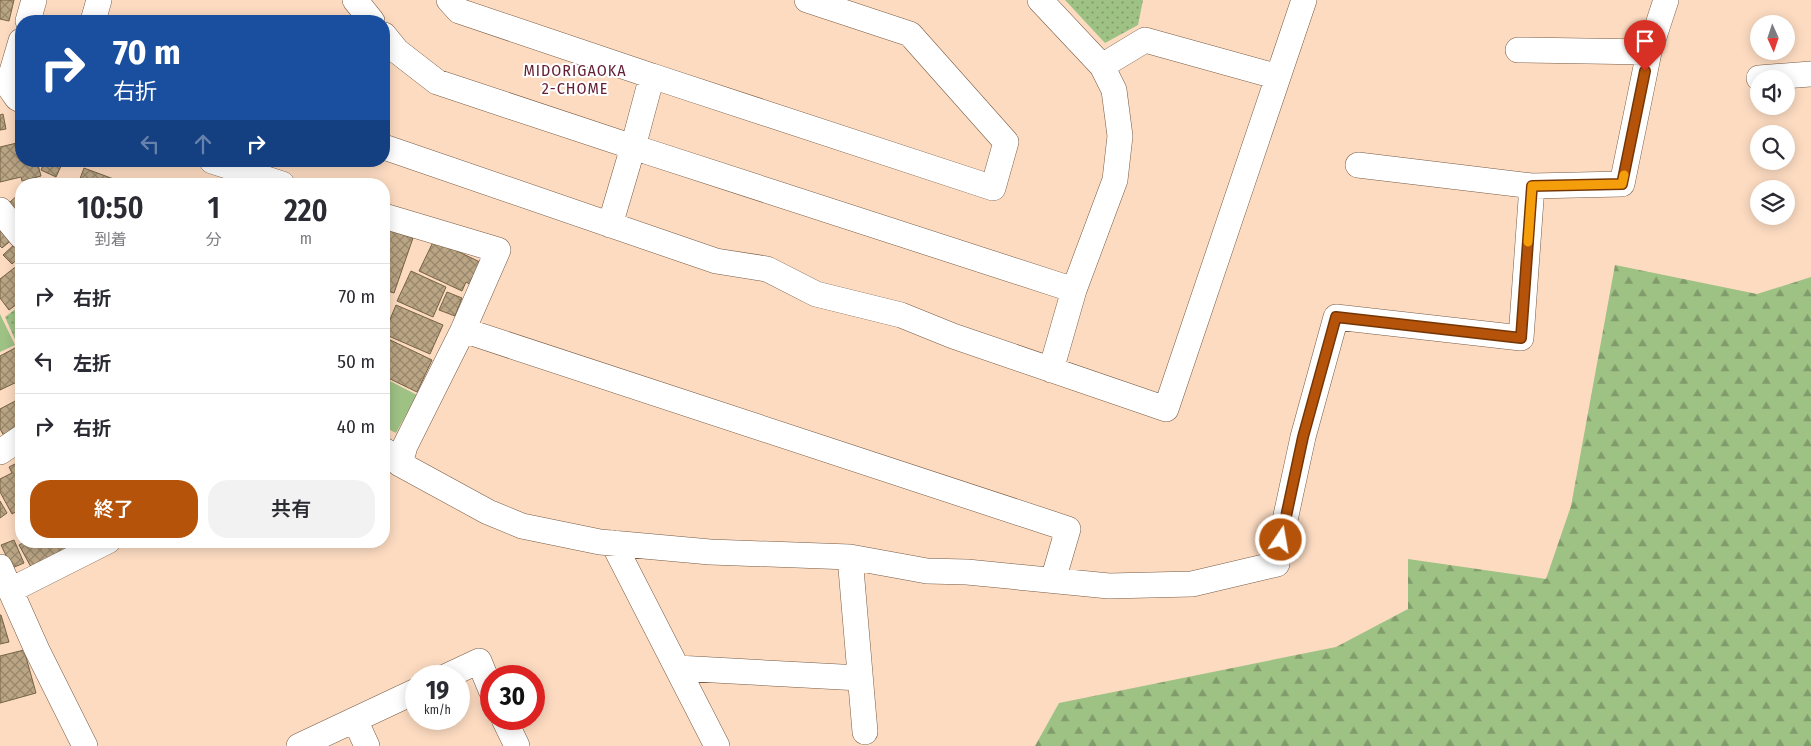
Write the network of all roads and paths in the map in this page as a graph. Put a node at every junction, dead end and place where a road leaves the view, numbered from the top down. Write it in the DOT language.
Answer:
graph roads {
  1 [pos="34,0"];
  2 [pos="99,0"];
  3 [pos="355,0"];
  4 [pos="449,0"];
  5 [pos="807,0"];
  6 [pos="1040,0"];
  7 [pos="1304,0"];
  8 [pos="1666,0"];
  9 [pos="30,15"];
  10 [pos="95,15"];
  11 [pos="367,15"];
  12 [pos="390,42"];
  13 [pos="1518,50"];
  14 [pos="1649,52"];
  15 [pos="15,61"];
  16 [pos="1102,66"];
  17 [pos="1811,74"];
  18 [pos="1795,75"];
  19 [pos="652,76"];
  20 [pos="1278,77"];
  21 [pos="15,95"];
  22 [pos="633,146"];
  23 [pos="390,149"];
  24 [pos="1358,165"];
  25 [pos="230,167"];
  26 [pos="264,178"];
  27 [pos="1532,186"];
  28 [pos="0,210"];
  29 [pos="390,218"];
  30 [pos="610,225"];
  31 [pos="15,229"];
  32 [pos="1074,290"];
  33 [pos="463,330"];
  34 [pos="1051,370"];
  35 [pos="15,442"];
  36 [pos="0,452"];
  37 [pos="392,457"];
  38 [pos="613,544"];
  39 [pos="94,548"];
  40 [pos="850,557"];
  41 [pos="0,567"];
  42 [pos="1053,580"];
  43 [pos="11,590"];
  44 [pos="470,665"];
  45 [pos="481,665"];
  46 [pos="677,668"];
  47 [pos="860,678"];
  48 [pos="405,696"];
  49 [pos="355,720"];
  50 [pos="509,730"];
  51 [pos="865,732"];
  52 [pos="85,746"];
  53 [pos="299,746"];
  54 [pos="367,746"];
  55 [pos="517,746"];
  56 [pos="717,746"];
  1 -- 9 [label="street"];
  2 -- 10 [label="street"];
  3 -- 11 [label="street"];
  4 -- 19 [label="street"];
  5 -- 19 [label="street"];
  6 -- 16 [label="street"];
  7 -- 20 [label="street"];
  8 -- 14 [label="street"];
  12 -- 22 [label="street"];
  13 -- 14 [label="street"];
  14 -- 27 [label="street"];
  15 -- 21 [label="street"];
  16 -- 20 [label="street"];
  16 -- 32 [label="street"];
  17 -- 18 [label="street"];
  19 -- 22 [label="street"];
  20 -- 34 [label="street"];
  22 -- 30 [label="street"];
  22 -- 32 [label="street"];
  23 -- 30 [label="street"];
  24 -- 27 [label="street"];
  25 -- 26 [label="street"];
  27 -- 42 [label="street"];
  28 -- 31 [label="street"];
  29 -- 33 [label="street"];
  30 -- 34 [label="street"];
  32 -- 34 [label="street"];
  33 -- 37 [label="street"];
  33 -- 42 [label="street"];
  35 -- 36 [label="street"];
  37 -- 38 [label="street"];
  38 -- 40 [label="street"];
  38 -- 46 [label="street"];
  39 -- 43 [label="street"];
  40 -- 42 [label="street"];
  40 -- 47 [label="street"];
  41 -- 43 [label="street"];
  43 -- 52 [label="street"];
  44 -- 45 [label="street"];
  46 -- 47 [label="street"];
  46 -- 56 [label="street"];
  47 -- 51 [label="street"];
  48 -- 49 [label="street"];
  49 -- 53 [label="street"];
  49 -- 54 [label="street"];
  50 -- 55 [label="street"];
}
